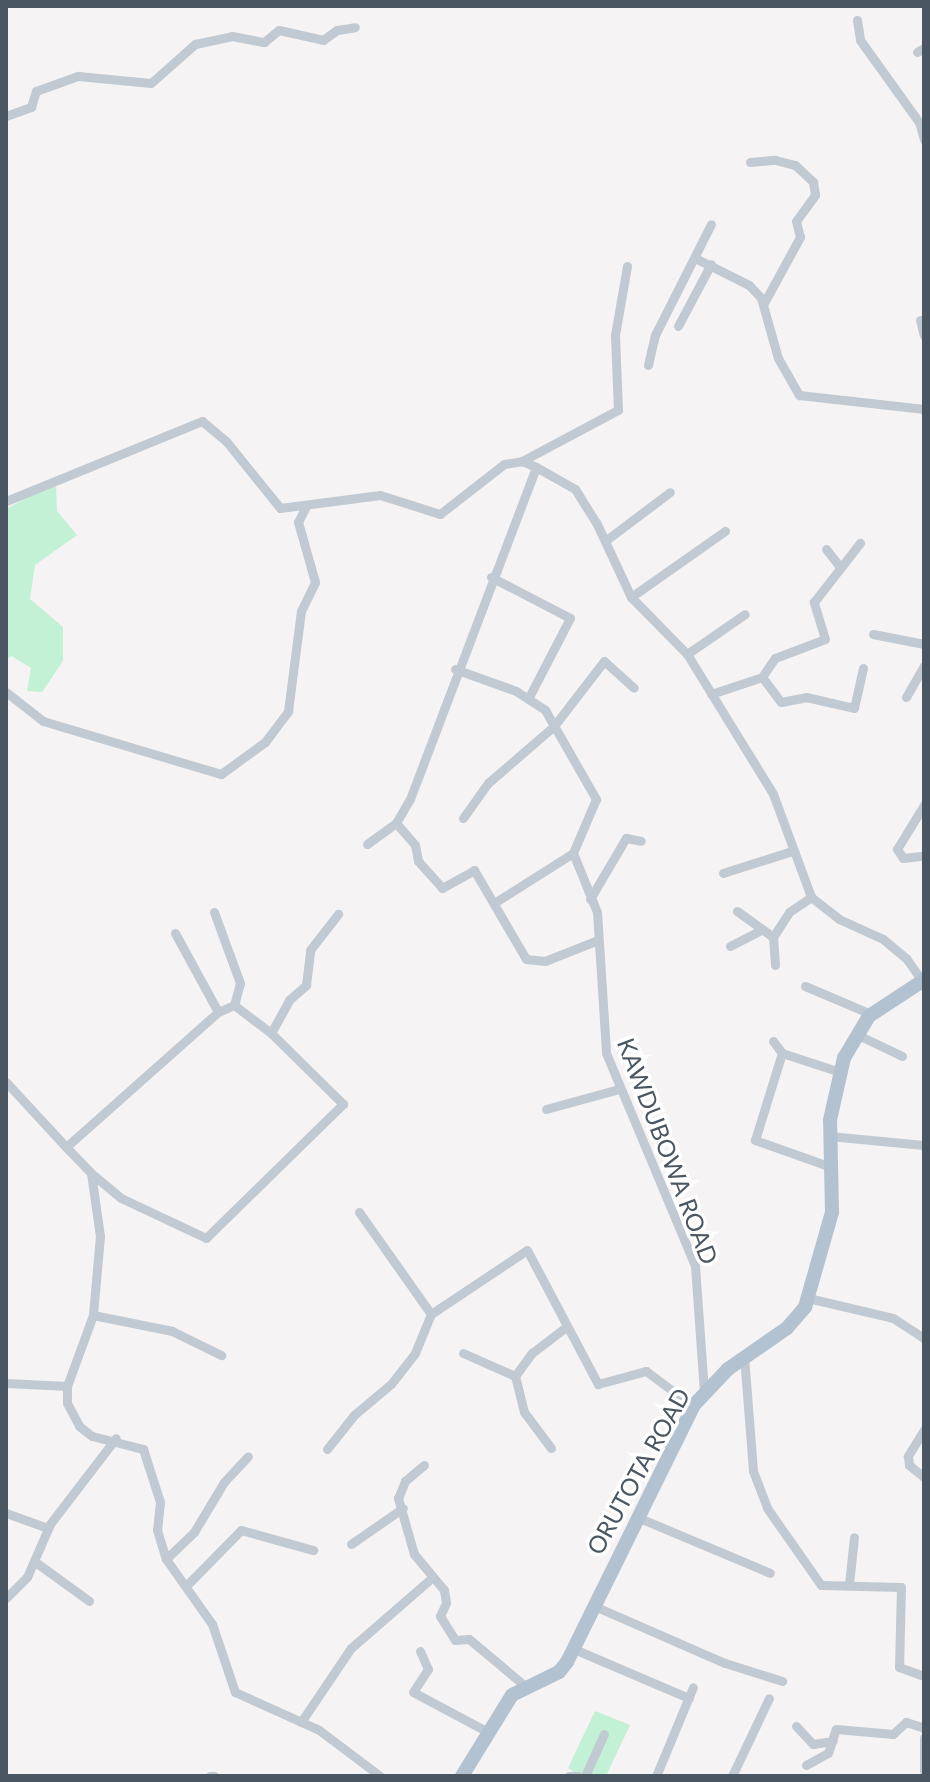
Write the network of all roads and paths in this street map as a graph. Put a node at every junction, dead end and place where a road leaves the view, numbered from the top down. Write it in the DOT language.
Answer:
graph roads {
  1 [pos="857,20"];
  2 [pos="355,27"];
  3 [pos="6,116"];
  4 [pos="924,140"];
  5 [pos="750,162"];
  6 [pos="711,224"];
  7 [pos="695,258"];
  8 [pos="711,264"];
  9 [pos="627,266"];
  10 [pos="763,305"];
  11 [pos="920,320"];
  12 [pos="678,326"];
  13 [pos="924,336"];
  14 [pos="648,365"];
  15 [pos="924,409"];
  16 [pos="522,461"];
  17 [pos="536,467"];
  18 [pos="670,492"];
  19 [pos="6,501"];
  20 [pos="305,508"];
  21 [pos="725,531"];
  22 [pos="605,541"];
  23 [pos="860,543"];
  24 [pos="826,549"];
  25 [pos="840,567"];
  26 [pos="491,577"];
  27 [pos="631,597"];
  28 [pos="745,614"];
  29 [pos="873,634"];
  30 [pos="924,644"];
  31 [pos="687,654"];
  32 [pos="924,666"];
  33 [pos="863,668"];
  34 [pos="455,669"];
  35 [pos="762,677"];
  36 [pos="634,688"];
  37 [pos="6,692"];
  38 [pos="711,694"];
  39 [pos="906,697"];
  40 [pos="528,699"];
  41 [pos="554,726"];
  42 [pos="924,805"];
  43 [pos="463,818"];
  44 [pos="396,823"];
  45 [pos="641,841"];
  46 [pos="367,844"];
  47 [pos="792,851"];
  48 [pos="573,853"];
  49 [pos="920,856"];
  50 [pos="723,873"];
  51 [pos="811,897"];
  52 [pos="590,899"];
  53 [pos="494,903"];
  54 [pos="737,911"];
  55 [pos="214,912"];
  56 [pos="338,914"];
  57 [pos="761,930"];
  58 [pos="175,933"];
  59 [pos="773,937"];
  60 [pos="598,940"];
  61 [pos="730,946"];
  62 [pos="775,965"];
  63 [pos="923,981"];
  64 [pos="805,986"];
  65 [pos="234,1005"];
  66 [pos="218,1012"];
  67 [pos="871,1014"];
  68 [pos="271,1033"];
  69 [pos="856,1034"];
  70 [pos="773,1041"];
  71 [pos="782,1053"];
  72 [pos="902,1056"];
  73 [pos="840,1072"];
  74 [pos="6,1082"];
  75 [pos="619,1089"];
  76 [pos="546,1109"];
  77 [pos="829,1136"];
  78 [pos="924,1145"];
  79 [pos="66,1147"];
  80 [pos="831,1167"];
  81 [pos="91,1173"];
  82 [pos="359,1212"];
  83 [pos="808,1298"];
  84 [pos="431,1314"];
  85 [pos="93,1315"];
  86 [pos="566,1327"];
  87 [pos="923,1339"];
  88 [pos="463,1353"];
  89 [pos="221,1355"];
  90 [pos="744,1356"];
  91 [pos="515,1376"];
  92 [pos="6,1383"];
  93 [pos="67,1386"];
  94 [pos="704,1393"];
  95 [pos="693,1406"];
  96 [pos="924,1430"];
  97 [pos="116,1438"];
  98 [pos="551,1448"];
  99 [pos="327,1449"];
  100 [pos="248,1456"];
  101 [pos="424,1465"];
  102 [pos="924,1477"];
  103 [pos="403,1508"];
  104 [pos="6,1513"];
  105 [pos="637,1517"];
  106 [pos="48,1528"];
  107 [pos="854,1537"];
  108 [pos="351,1544"];
  109 [pos="313,1550"];
  110 [pos="166,1559"];
  111 [pos="34,1561"];
  112 [pos="770,1573"];
  113 [pos="428,1581"];
  114 [pos="849,1584"];
  115 [pos="186,1586"];
  116 [pos="6,1598"];
  117 [pos="89,1601"];
  118 [pos="592,1605"];
  119 [pos="471,1628"];
  120 [pos="469,1639"];
  121 [pos="574,1649"];
  122 [pos="420,1651"];
  123 [pos="924,1676"];
  124 [pos="782,1681"];
  125 [pos="525,1686"];
  126 [pos="693,1687"];
  127 [pos="689,1698"];
  128 [pos="769,1698"];
  129 [pos="301,1722"];
  130 [pos="796,1726"];
  131 [pos="924,1728"];
  132 [pos="488,1732"];
  133 [pos="604,1734"];
  134 [pos="924,1738"];
  135 [pos="833,1741"];
  136 [pos="806,1765"];
  137 [pos="924,1771"];
  138 [pos="380,1776"];
  139 [pos="462,1776"];
  140 [pos="569,1776"];
  141 [pos="578,1776"];
  142 [pos="585,1776"];
  143 [pos="656,1776"];
  144 [pos="732,1776"];
  1 -- 4 [label="street"];
  2 -- 3 [label="street"];
  5 -- 10 [label="street"];
  6 -- 7 [label="street"];
  7 -- 8 [label="street"];
  7 -- 14 [label="street"];
  8 -- 10 [label="street"];
  8 -- 12 [label="street"];
  9 -- 16 [label="street"];
  10 -- 15 [label="street"];
  11 -- 13 [label="street"];
  16 -- 17 [label="street"];
  16 -- 20 [label="street"];
  17 -- 22 [label="street"];
  17 -- 26 [label="street"];
  18 -- 22 [label="street"];
  19 -- 20 [label="street"];
  20 -- 37 [label="street"];
  21 -- 27 [label="street"];
  22 -- 27 [label="street"];
  23 -- 25 [label="street"];
  24 -- 25 [label="street"];
  25 -- 35 [label="street"];
  26 -- 34 [label="street"];
  26 -- 40 [label="street"];
  27 -- 31 [label="street"];
  28 -- 31 [label="street"];
  29 -- 30 [label="street"];
  31 -- 38 [label="street"];
  32 -- 39 [label="street"];
  33 -- 35 [label="street"];
  34 -- 40 [label="street"];
  34 -- 44 [label="street"];
  35 -- 38 [label="street"];
  36 -- 41 [label="street"];
  38 -- 47 [label="street"];
  40 -- 41 [label="street"];
  41 -- 43 [label="street"];
  41 -- 48 [label="street"];
  42 -- 49 [label="street"];
  44 -- 46 [label="street"];
  44 -- 53 [label="street"];
  45 -- 52 [label="street"];
  47 -- 50 [label="street"];
  47 -- 51 [label="street"];
  48 -- 52 [label="street, KAWDUBOWA ROAD"];
  48 -- 53 [label="street"];
  51 -- 59 [label="street"];
  51 -- 63 [label="street"];
  52 -- 60 [label="street, KAWDUBOWA ROAD"];
  53 -- 60 [label="street"];
  54 -- 57 [label="street"];
  55 -- 65 [label="street"];
  56 -- 68 [label="street"];
  57 -- 59 [label="street"];
  57 -- 61 [label="street"];
  58 -- 66 [label="street"];
  59 -- 62 [label="street"];
  60 -- 75 [label="street, KAWDUBOWA ROAD"];
  63 -- 67 [label="main road, ORUTOTA ROAD"];
  64 -- 67 [label="street"];
  65 -- 66 [label="street"];
  65 -- 68 [label="street"];
  66 -- 79 [label="street"];
  67 -- 69 [label="main road, ORUTOTA ROAD"];
  68 -- 81 [label="street"];
  69 -- 72 [label="street"];
  69 -- 73 [label="main road, ORUTOTA ROAD"];
  70 -- 71 [label="street"];
  71 -- 73 [label="street"];
  71 -- 80 [label="street"];
  73 -- 77 [label="main road, ORUTOTA ROAD"];
  74 -- 79 [label="street"];
  75 -- 76 [label="street"];
  75 -- 94 [label="street, KAWDUBOWA ROAD"];
  77 -- 78 [label="street"];
  77 -- 80 [label="main road, ORUTOTA ROAD"];
  79 -- 81 [label="street"];
  80 -- 83 [label="main road, ORUTOTA ROAD"];
  81 -- 85 [label="street"];
  82 -- 84 [label="street"];
  83 -- 87 [label="street"];
  83 -- 90 [label="main road, ORUTOTA ROAD"];
  84 -- 86 [label="street"];
  84 -- 99 [label="street"];
  85 -- 89 [label="street"];
  85 -- 93 [label="street"];
  86 -- 91 [label="street"];
  86 -- 95 [label="street"];
  88 -- 91 [label="street"];
  90 -- 94 [label="main road, ORUTOTA ROAD"];
  90 -- 114 [label="street"];
  91 -- 98 [label="street"];
  92 -- 93 [label="street"];
  93 -- 97 [label="street"];
  94 -- 95 [label="main road, ORUTOTA ROAD"];
  95 -- 105 [label="main road, ORUTOTA ROAD"];
  96 -- 102 [label="street"];
  97 -- 106 [label="street"];
  97 -- 110 [label="street"];
  100 -- 110 [label="street"];
  101 -- 103 [label="street"];
  103 -- 108 [label="street"];
  103 -- 120 [label="street"];
  104 -- 106 [label="street"];
  105 -- 112 [label="street"];
  105 -- 118 [label="main road, ORUTOTA ROAD"];
  106 -- 111 [label="street"];
  107 -- 114 [label="street"];
  109 -- 115 [label="street"];
  110 -- 115 [label="street"];
  111 -- 116 [label="street"];
  111 -- 117 [label="street"];
  113 -- 129 [label="street"];
  114 -- 123 [label="street"];
  115 -- 129 [label="street"];
  118 -- 121 [label="main road, ORUTOTA ROAD"];
  118 -- 124 [label="street"];
  119 -- 120 [label="street"];
  120 -- 125 [label="street"];
  121 -- 125 [label="main road, ORUTOTA ROAD"];
  121 -- 127 [label="street"];
  122 -- 132 [label="street"];
  125 -- 132 [label="main road, ORUTOTA ROAD"];
  126 -- 127 [label="street"];
  127 -- 143 [label="street"];
  128 -- 144 [label="street"];
  129 -- 138 [label="street"];
  130 -- 135 [label="street"];
  131 -- 135 [label="street"];
  132 -- 139 [label="main road, ORUTOTA ROAD"];
  133 -- 142 [label="street"];
  134 -- 137 [label="street"];
  135 -- 136 [label="street"];
  140 -- 141 [label="street"];
}
